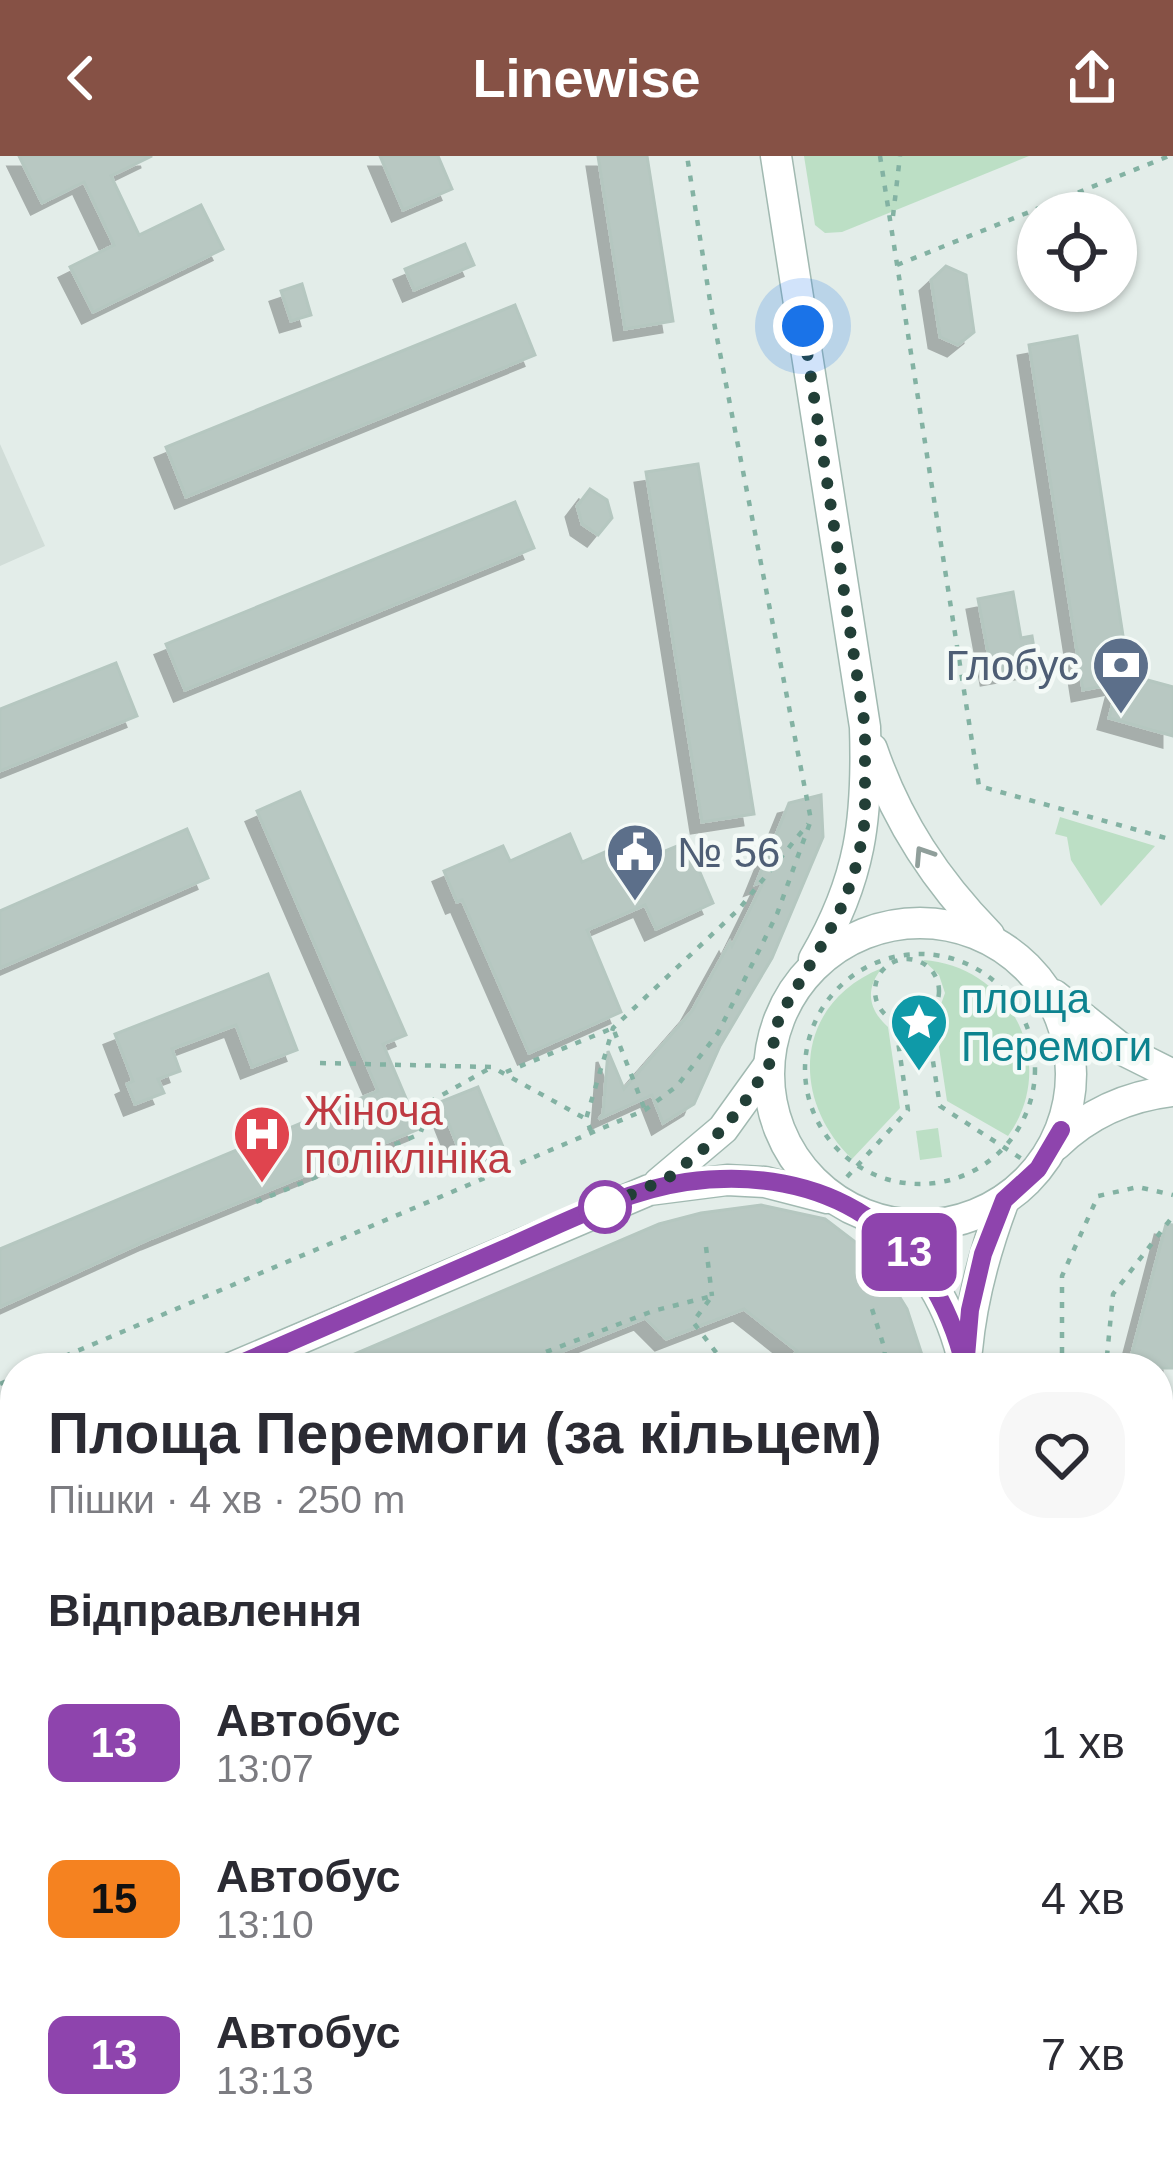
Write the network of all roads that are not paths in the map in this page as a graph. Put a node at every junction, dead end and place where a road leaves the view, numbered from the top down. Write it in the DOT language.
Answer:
graph roads {
  1 [pos="776,156"];
  2 [pos="865,727"];
  3 [pos="998,944"];
  4 [pos="805,974"];
  5 [pos="1041,983"];
  6 [pos="769,1065"];
  7 [pos="1173,1075"];
  8 [pos="1173,1091"];
  9 [pos="1045,1159"];
  10 [pos="649,1190"];
  11 [pos="1004,1200"];
  12 [pos="844,1204"];
  13 [pos="265,1353"];
  14 [pos="962,1353"];
  15 [pos="966,1353"];
  1 -- 2 [label="main road"];
  3 -- 2 [label="main road, one-way"];
  2 -- 4 [label="main road"];
  3 -- 4 [label="main road"];
  3 -- 5 [label="main road"];
  4 -- 6 [label="main road"];
  5 -- 7 [label="main road"];
  5 -- 9 [label="main road"];
  6 -- 10 [label="main road"];
  6 -- 12 [label="main road"];
  8 -- 9 [label="main road"];
  9 -- 11 [label="main road"];
  10 -- 12 [label="main road"];
  10 -- 13 [label="main road"];
  11 -- 12 [label="main road"];
  11 -- 15 [label="main road"];
  12 -- 14 [label="main road"];
}
